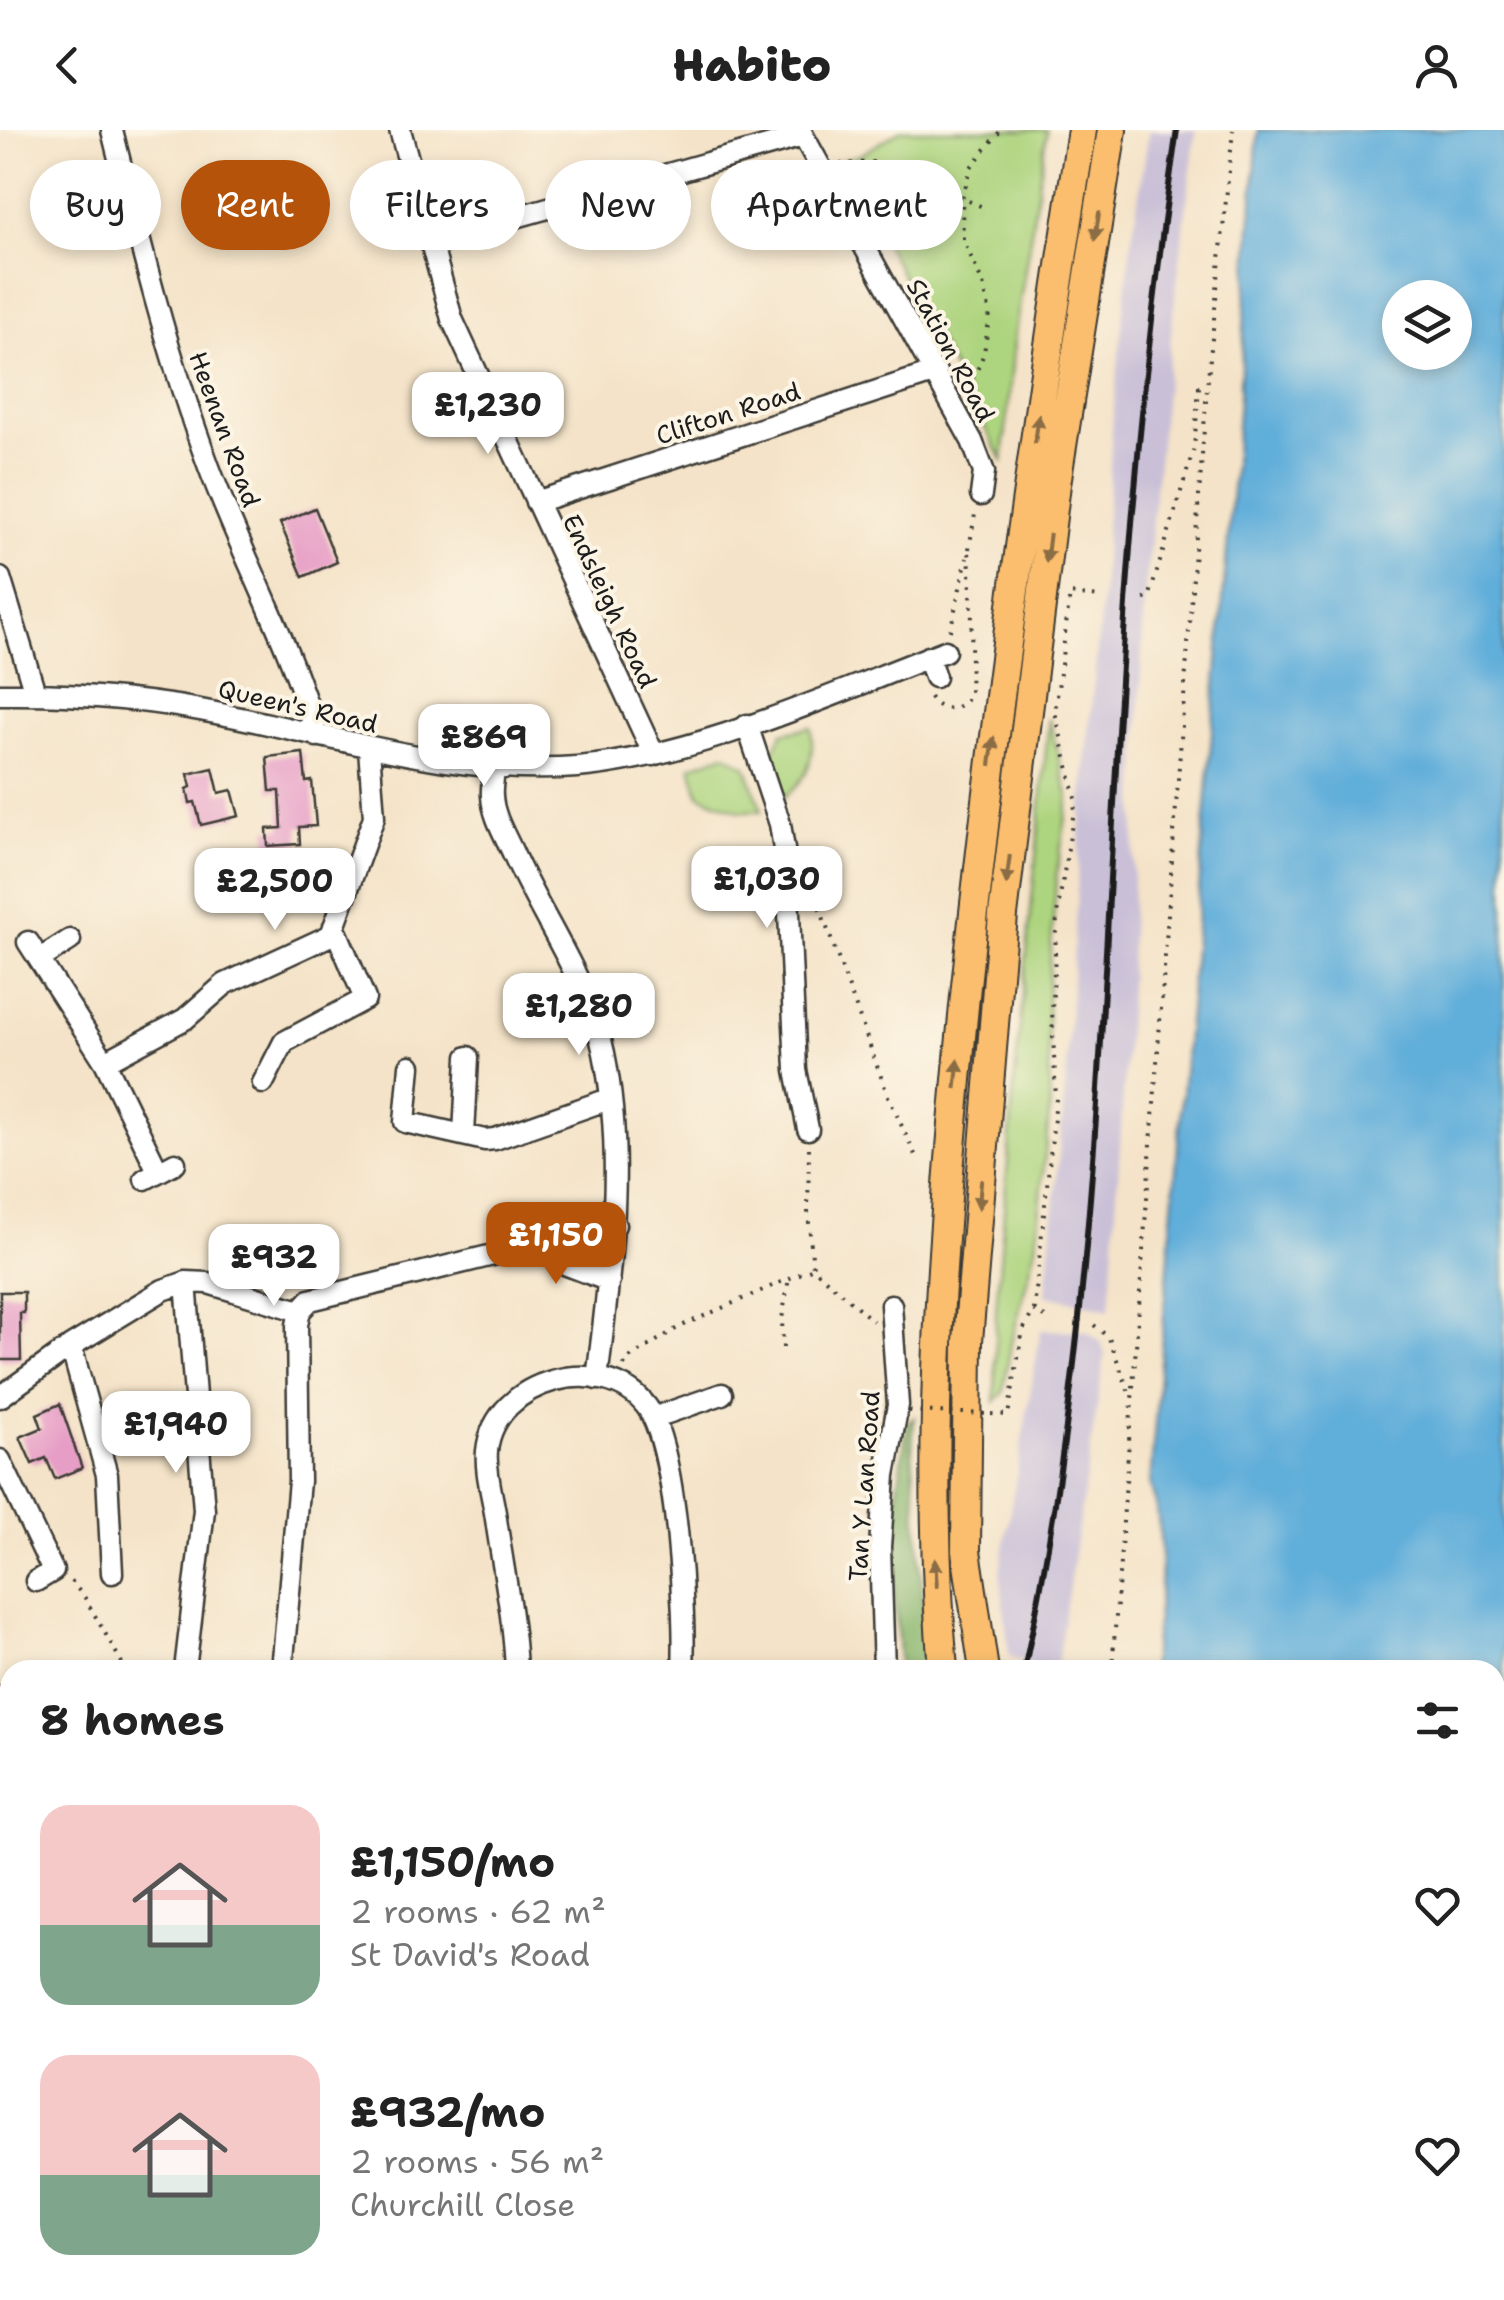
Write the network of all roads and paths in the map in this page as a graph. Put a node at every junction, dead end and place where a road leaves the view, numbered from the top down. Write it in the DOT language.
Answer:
graph roads {
  1 [pos="112,130"];
  2 [pos="400,130"];
  3 [pos="1001,130"];
  4 [pos="1082,130"];
  5 [pos="1112,130"];
  6 [pos="1233,130"];
  7 [pos="802,133"];
  8 [pos="408,160"];
  9 [pos="816,160"];
  10 [pos="963,195"];
  11 [pos="963,198"];
  12 [pos="983,208"];
  13 [pos="525,214"];
  14 [pos="963,239"];
  15 [pos="433,250"];
  16 [pos="867,250"];
  17 [pos="936,372"];
  18 [pos="1207,388"];
  19 [pos="950,397"];
  20 [pos="981,495"];
  21 [pos="536,502"];
  22 [pos="0,578"];
  23 [pos="1102,596"];
  24 [pos="1144,599"];
  25 [pos="936,661"];
  26 [pos="0,694"];
  27 [pos="35,694"];
  28 [pos="747,725"];
  29 [pos="317,736"];
  30 [pos="368,748"];
  31 [pos="654,755"];
  32 [pos="494,766"];
  33 [pos="810,880"];
  34 [pos="334,926"];
  35 [pos="70,940"];
  36 [pos="468,1057"];
  37 [pos="106,1062"];
  38 [pos="410,1066"];
  39 [pos="263,1083"];
  40 [pos="609,1099"];
  41 [pos="808,1128"];
  42 [pos="464,1135"];
  43 [pos="917,1159"];
  44 [pos="160,1171"];
  45 [pos="614,1225"];
  46 [pos="560,1238"];
  47 [pos="812,1268"];
  48 [pos="789,1278"];
  49 [pos="609,1281"];
  50 [pos="186,1282"];
  51 [pos="891,1306"];
  52 [pos="1034,1310"];
  53 [pos="300,1311"];
  54 [pos="1045,1317"];
  55 [pos="1094,1325"];
  56 [pos="893,1340"];
  57 [pos="71,1346"];
  58 [pos="783,1348"];
  59 [pos="607,1381"];
  60 [pos="722,1394"];
  61 [pos="0,1397"];
  62 [pos="1131,1397"];
  63 [pos="909,1411"];
  64 [pos="653,1418"];
  65 [pos="0,1460"];
  66 [pos="112,1573"];
  67 [pos="44,1576"];
  68 [pos="120,1660"];
  69 [pos="186,1660"];
  70 [pos="283,1660"];
  71 [pos="516,1660"];
  72 [pos="684,1660"];
  73 [pos="884,1660"];
  74 [pos="941,1660"];
  75 [pos="982,1660"];
  76 [pos="1113,1660"];
  1 -- 29 [label="street, Heenan Road"];
  2 -- 8 [label="street, Endsleigh Road"];
  3 -- 10 [label="path"];
  74 -- 4 [label="highway, one-way"];
  5 -- 75 [label="highway, one-way"];
  6 -- 18 [label="path"];
  7 -- 9 [label="street, Station Road"];
  7 -- 13 [label="street"];
  11 -- 12 [label="path"];
  14 -- 19 [label="path"];
  15 -- 21 [label="street, Endsleigh Road"];
  16 -- 17 [label="street, Station Road"];
  17 -- 19 [label="street, Station Road"];
  17 -- 21 [label="street, Clifton Road"];
  18 -- 24 [label="path"];
  18 -- 62 [label="path"];
  19 -- 20 [label="street, Station Road"];
  20 -- 25 [label="path"];
  21 -- 31 [label="street, Endsleigh Road"];
  22 -- 27 [label="street"];
  23 -- 52 [label="path"];
  25 -- 28 [label="street, Queen's Road"];
  26 -- 27 [label="street, Queen's Road"];
  27 -- 29 [label="street, Queen's Road"];
  28 -- 31 [label="street, Queen's Road"];
  28 -- 41 [label="street"];
  29 -- 30 [label="street, Queen's Road"];
  30 -- 32 [label="street, Queen's Road"];
  30 -- 34 [label="street"];
  31 -- 32 [label="street, Queen's Road"];
  32 -- 40 [label="street"];
  33 -- 43 [label="path"];
  34 -- 37 [label="street"];
  34 -- 39 [label="street"];
  35 -- 37 [label="street"];
  36 -- 42 [label="street"];
  37 -- 44 [label="street"];
  38 -- 42 [label="street"];
  40 -- 42 [label="street"];
  40 -- 45 [label="street"];
  41 -- 47 [label="path"];
  45 -- 46 [label="street"];
  45 -- 49 [label="street"];
  46 -- 49 [label="street"];
  46 -- 53 [label="street"];
  47 -- 48 [label="path"];
  47 -- 56 [label="path"];
  48 -- 58 [label="path"];
  48 -- 59 [label="path"];
  49 -- 59 [label="street"];
  50 -- 53 [label="street"];
  50 -- 57 [label="street"];
  50 -- 69 [label="street"];
  51 -- 56 [label="street, Tan Y Lan Road"];
  52 -- 54 [label="path"];
  52 -- 63 [label="path, bridge"];
  53 -- 70 [label="street"];
  55 -- 62 [label="path"];
  56 -- 73 [label="street, Tan Y Lan Road"];
  57 -- 61 [label="street"];
  57 -- 66 [label="street"];
  59 -- 64 [label="street"];
  59 -- 71 [label="street"];
  60 -- 64 [label="street"];
  62 -- 76 [label="path"];
  64 -- 72 [label="street"];
  65 -- 67 [label="street"];
  67 -- 68 [label="path"];
}
